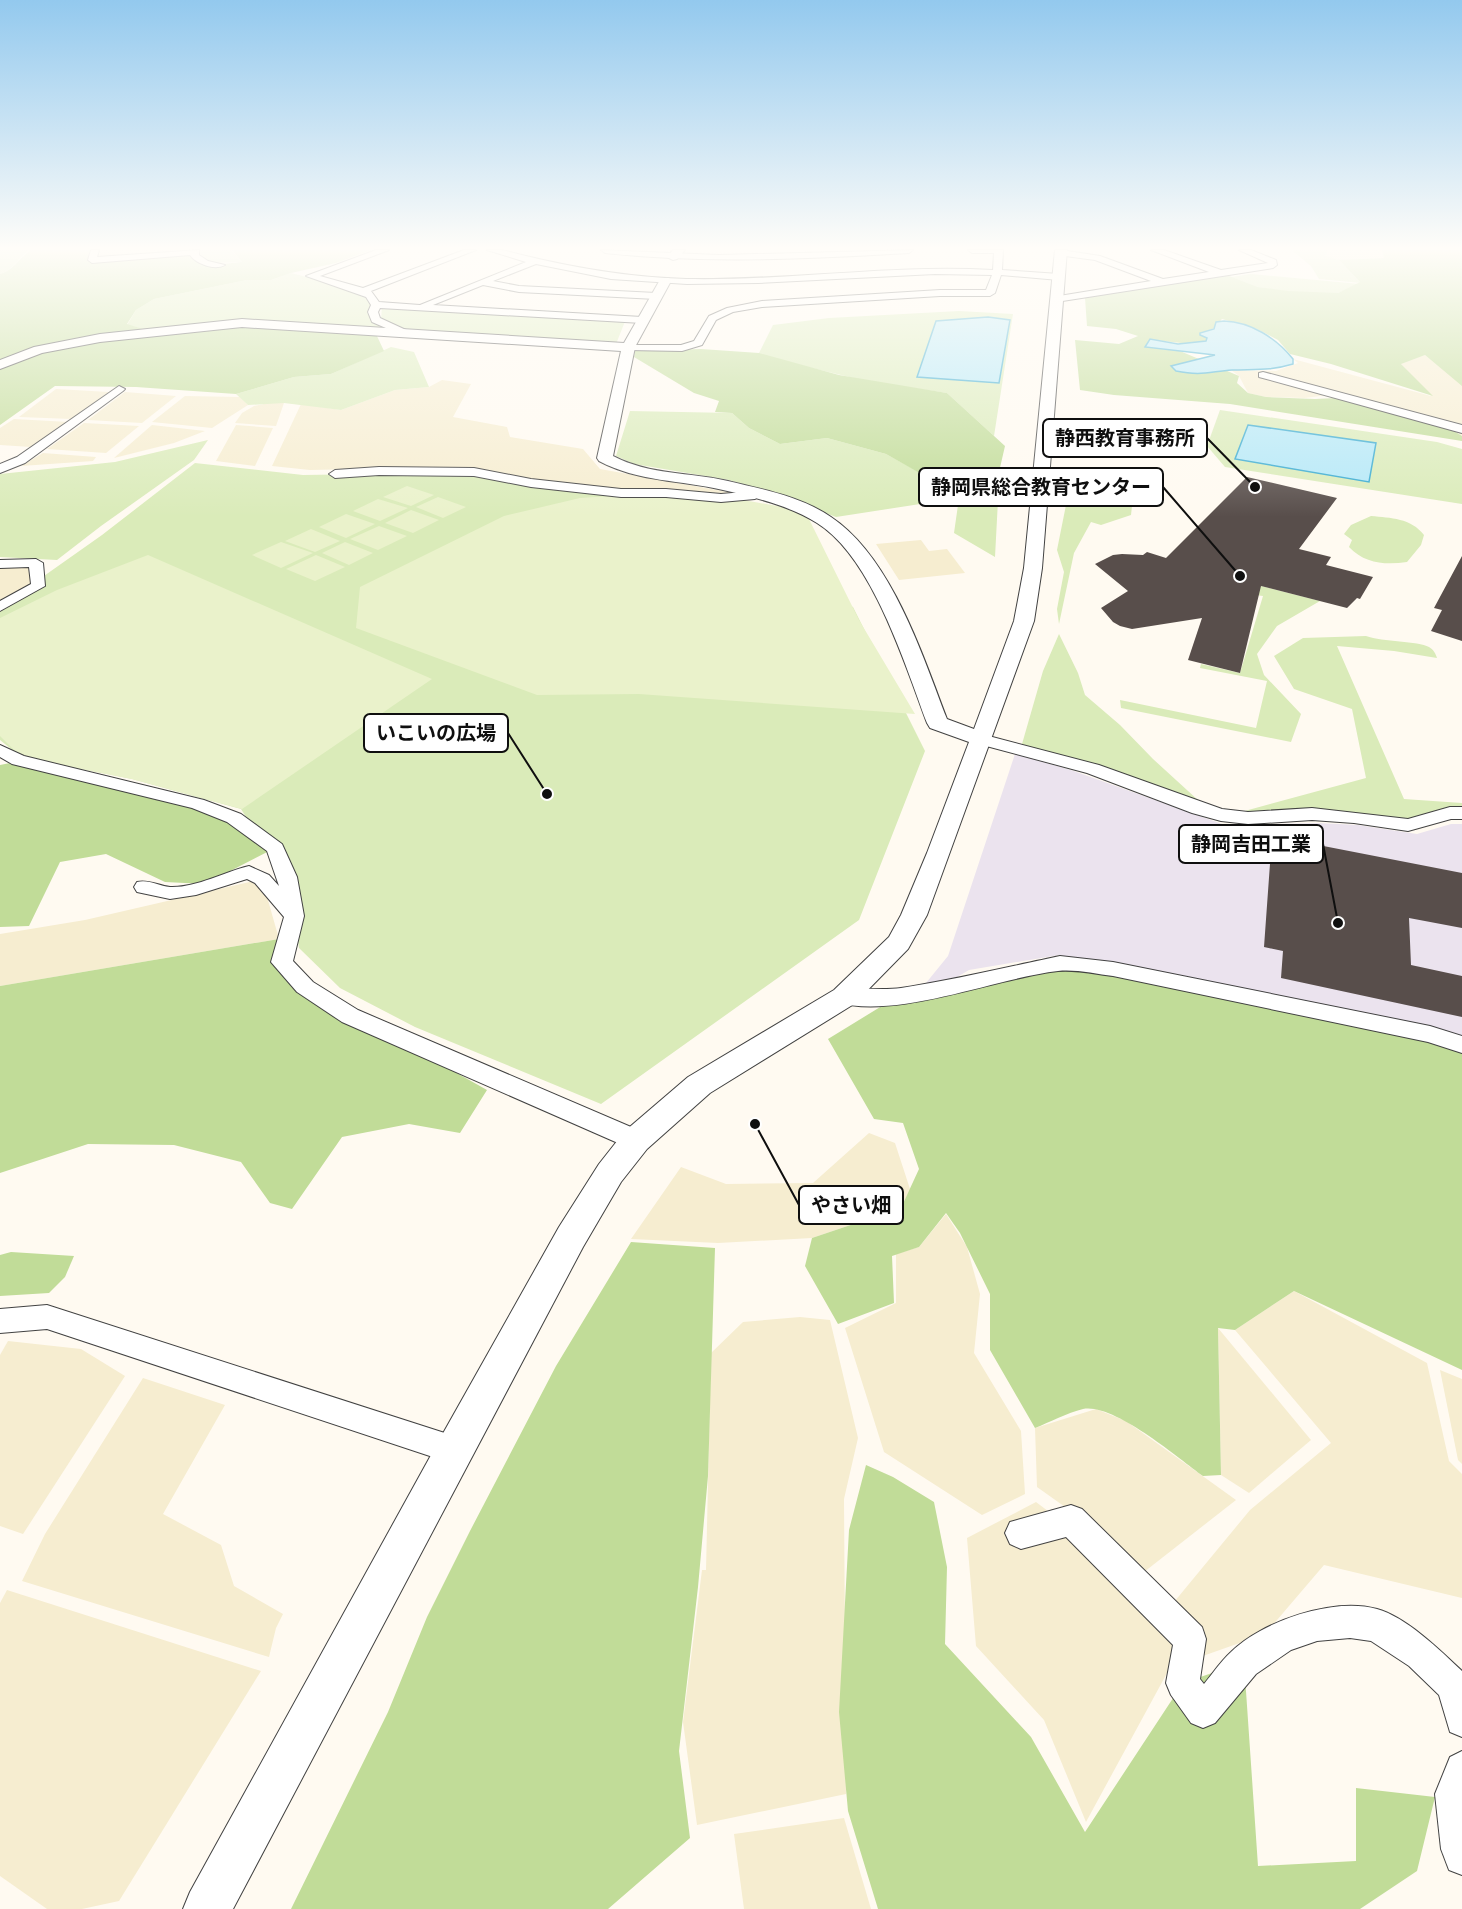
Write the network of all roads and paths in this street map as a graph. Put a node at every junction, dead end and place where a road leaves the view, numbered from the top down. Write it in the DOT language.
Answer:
graph roads {
  1 [pos="94,339"];
  2 [pos="516,339"];
  3 [pos="632,339"];
  4 [pos="700,339"];
  5 [pos="1053,339"];
  6 [pos="628,346"];
  7 [pos="0,365"];
  8 [pos="1263,375"];
  9 [pos="119,389"];
  10 [pos="1462,429"];
  11 [pos="0,469"];
  12 [pos="335,474"];
  13 [pos="755,495"];
  14 [pos="0,564"];
  15 [pos="0,606"];
  16 [pos="981,739"];
  17 [pos="0,750"];
  18 [pos="1462,813"];
  19 [pos="144,887"];
  20 [pos="294,916"];
  21 [pos="844,997"];
  22 [pos="1462,1045"];
  23 [pos="636,1140"];
  24 [pos="0,1321"];
  25 [pos="454,1450"];
  26 [pos="1021,1533"];
  27 [pos="1462,1720"];
  28 [pos="1462,1769"];
  29 [pos="1462,1857"];
  30 [pos="207,1909"];
  1 -- 7 [label="street"];
  2 -- 6 [label="street"];
  3 -- 6 [label="street"];
  4 -- 6 [label="street"];
  5 -- 16 [label="street"];
  6 -- 13 [label="street"];
  8 -- 10 [label="street"];
  9 -- 11 [label="street"];
  12 -- 13 [label="street"];
  13 -- 16 [label="street"];
  14 -- 15 [label="street"];
  16 -- 18 [label="street"];
  16 -- 21 [label="street"];
  17 -- 20 [label="street"];
  19 -- 20 [label="street"];
  20 -- 23 [label="street"];
  21 -- 22 [label="street"];
  21 -- 23 [label="street"];
  23 -- 25 [label="street"];
  24 -- 25 [label="street"];
  25 -- 30 [label="street"];
  26 -- 27 [label="street"];
  28 -- 29 [label="street"];
}
